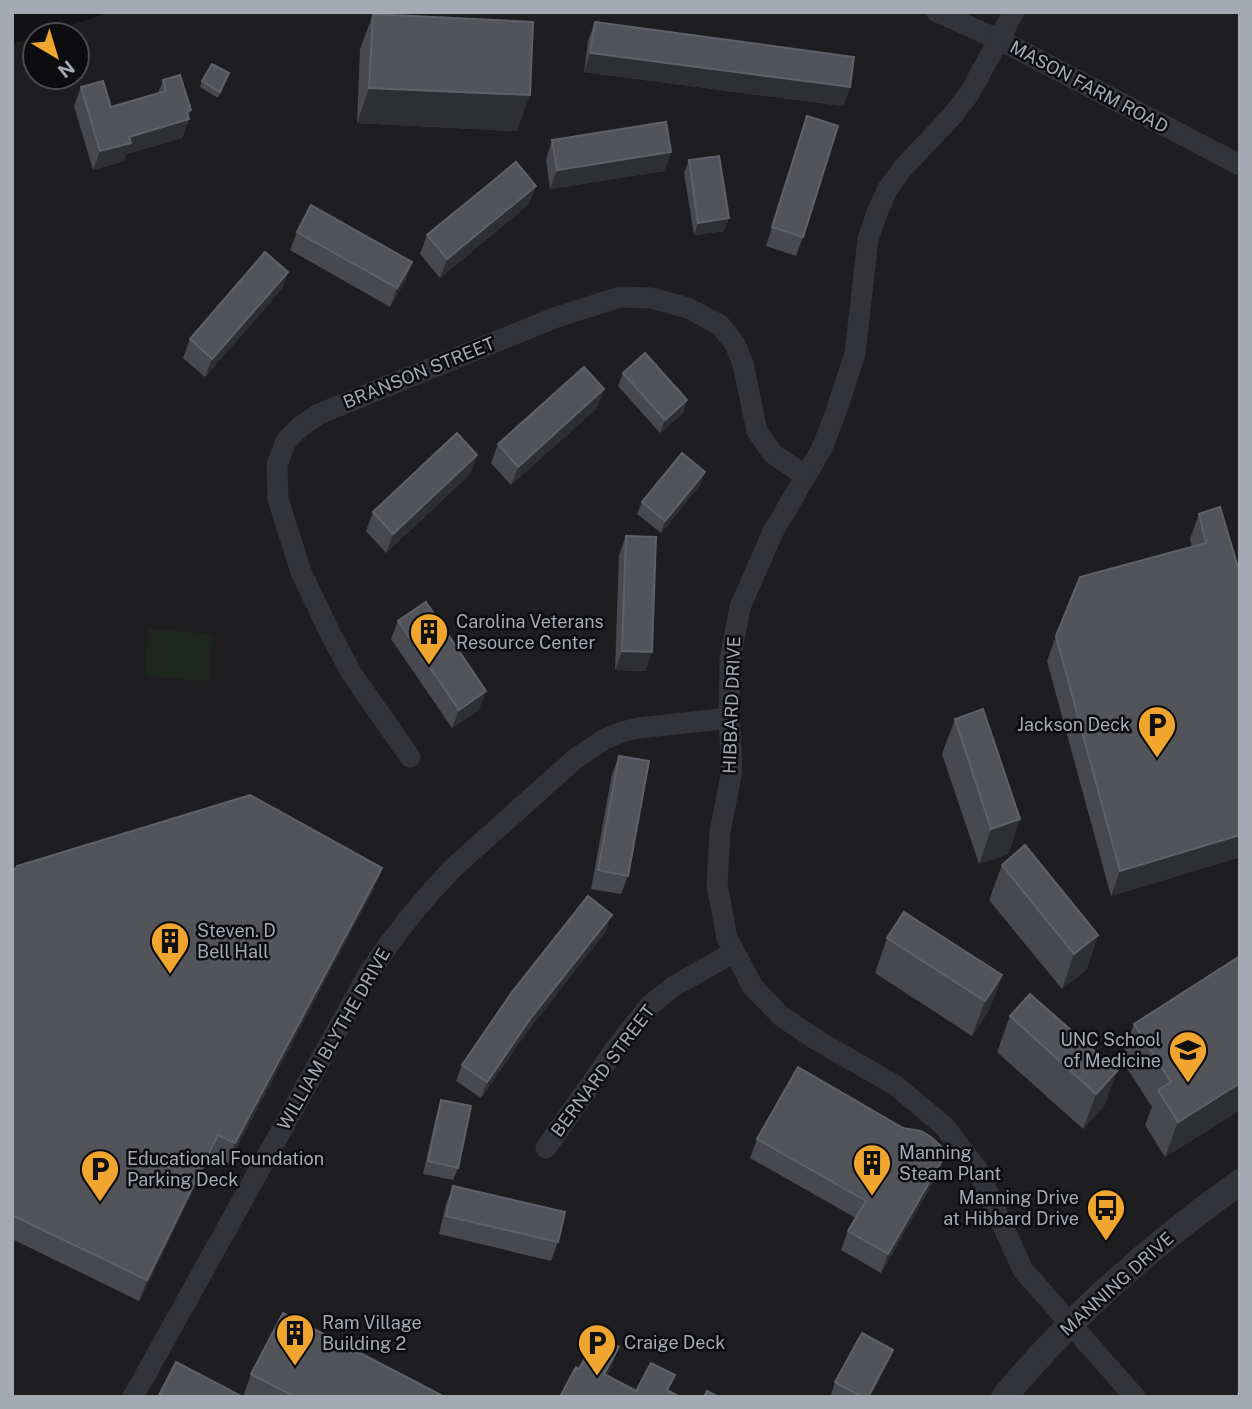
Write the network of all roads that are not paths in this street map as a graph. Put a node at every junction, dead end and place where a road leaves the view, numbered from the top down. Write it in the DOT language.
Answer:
graph roads {
  1 [pos="937,12"];
  2 [pos="1014,12"];
  3 [pos="1000,40"];
  4 [pos="1240,165"];
  5 [pos="806,476"];
  6 [pos="729,718"];
  7 [pos="410,757"];
  8 [pos="734,952"];
  9 [pos="546,1147"];
  10 [pos="1240,1182"];
  11 [pos="1071,1324"];
  12 [pos="133,1397"];
  13 [pos="1004,1397"];
  14 [pos="1135,1397"];
  1 -- 3 [label="street, MASON FARM ROAD"];
  2 -- 3 [label="street, HIBBARD DRIVE"];
  3 -- 4 [label="street, MASON FARM ROAD"];
  3 -- 5 [label="street, HIBBARD DRIVE"];
  5 -- 6 [label="street, HIBBARD DRIVE"];
  5 -- 7 [label="street, BRANSON STREET"];
  6 -- 8 [label="street, HIBBARD DRIVE"];
  6 -- 12 [label="street, WILLIAM BLYTHE DRIVE"];
  8 -- 9 [label="street, BERNARD STREET"];
  8 -- 11 [label="street, HIBBARD DRIVE"];
  10 -- 11 [label="street, MANNING DRIVE"];
  11 -- 13 [label="street, MANNING DRIVE"];
  11 -- 14 [label="street, HIBBARD DRIVE"];
}
